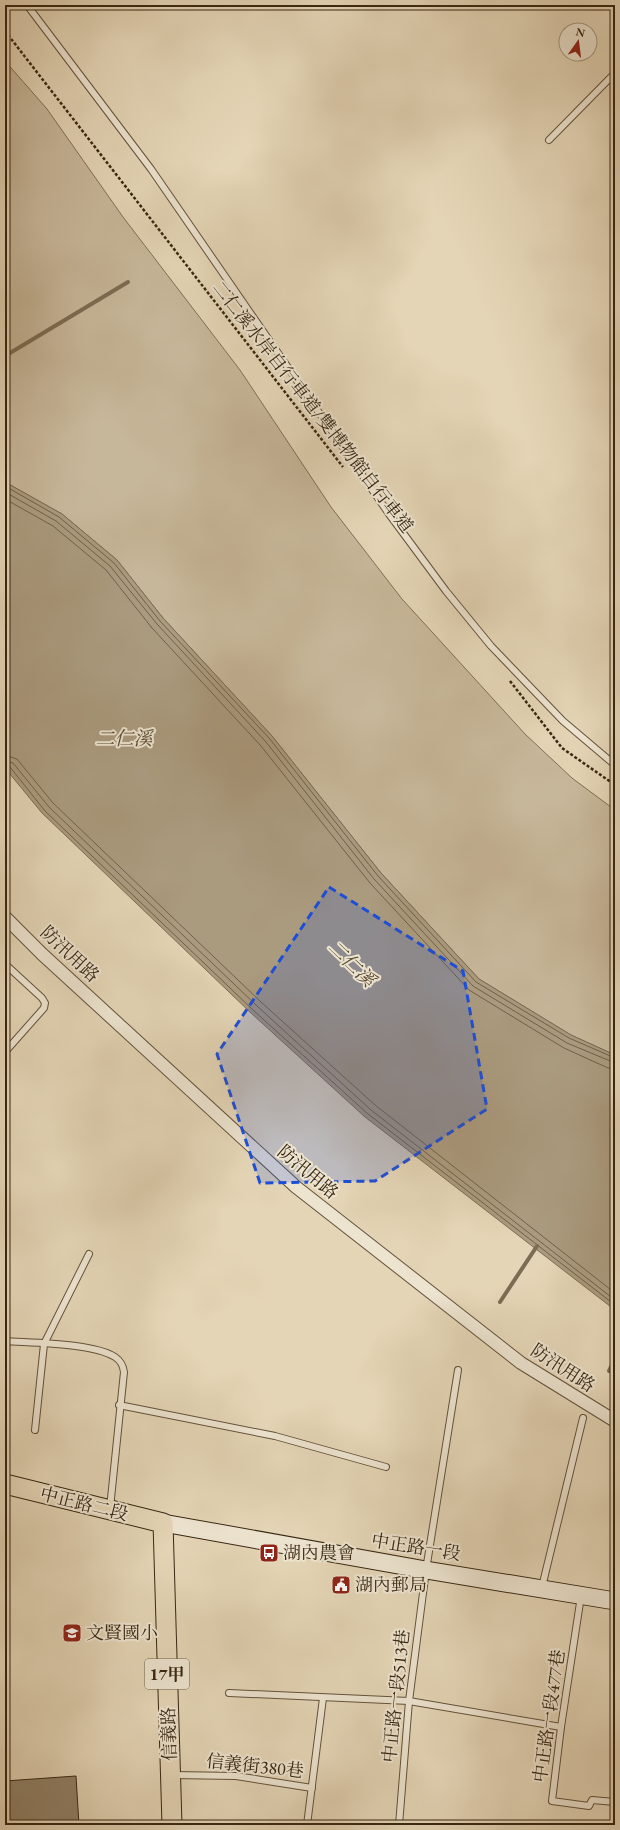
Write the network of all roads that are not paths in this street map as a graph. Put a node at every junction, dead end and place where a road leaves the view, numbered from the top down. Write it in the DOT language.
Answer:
graph roads {
  1 [pos="27,5"];
  2 [pos="615,73"];
  3 [pos="549,140"];
  4 [pos="615,765"];
  5 [pos="5,917"];
  6 [pos="5,964"];
  7 [pos="5,1052"];
  8 [pos="89,1254"];
  9 [pos="5,1341"];
  10 [pos="44,1344"];
  11 [pos="458,1370"];
  12 [pos="119,1405"];
  13 [pos="583,1418"];
  14 [pos="615,1421"];
  15 [pos="35,1430"];
  16 [pos="386,1467"];
  17 [pos="5,1484"];
  18 [pos="110,1510"];
  19 [pos="163,1524"];
  20 [pos="426,1570"];
  21 [pos="542,1587"];
  22 [pos="581,1594"];
  23 [pos="615,1600"];
  24 [pos="229,1693"];
  25 [pos="323,1698"];
  26 [pos="409,1701"];
  27 [pos="561,1727"];
  28 [pos="170,1775"];
  29 [pos="312,1788"];
  30 [pos="615,1802"];
  31 [pos="172,1825"];
  32 [pos="307,1825"];
  33 [pos="399,1825"];
  1 -- 4 [label="lane"];
  2 -- 3 [label="lane"];
  5 -- 14 [label="street, 防汛用路"];
  6 -- 7 [label="lane"];
  8 -- 10 [label="lane"];
  9 -- 10 [label="lane"];
  10 -- 12 [label="lane"];
  10 -- 15 [label="lane"];
  11 -- 20 [label="lane, 中正路一段513巷"];
  12 -- 16 [label="lane"];
  12 -- 18 [label="lane"];
  13 -- 21 [label="lane"];
  17 -- 18 [label="main road, 中正路二段"];
  18 -- 19 [label="main road, 中正路二段"];
  19 -- 20 [label="street, 中正路一段"];
  19 -- 28 [label="main road, 信義路 / 17甲"];
  20 -- 21 [label="street, 中正路一段"];
  20 -- 26 [label="lane, 中正路一段513巷"];
  21 -- 22 [label="street, 中正路一段"];
  22 -- 23 [label="street, 中正路一段"];
  22 -- 27 [label="lane, 中正路一段477巷"];
  24 -- 25 [label="lane"];
  25 -- 26 [label="lane"];
  25 -- 29 [label="lane"];
  26 -- 27 [label="lane"];
  26 -- 33 [label="lane, 中正路一段513巷"];
  27 -- 30 [label="lane, 中正路一段477巷"];
  28 -- 29 [label="lane, 信義街380巷"];
  28 -- 31 [label="main road, 信義路 / 17甲"];
  29 -- 32 [label="lane"];
}
